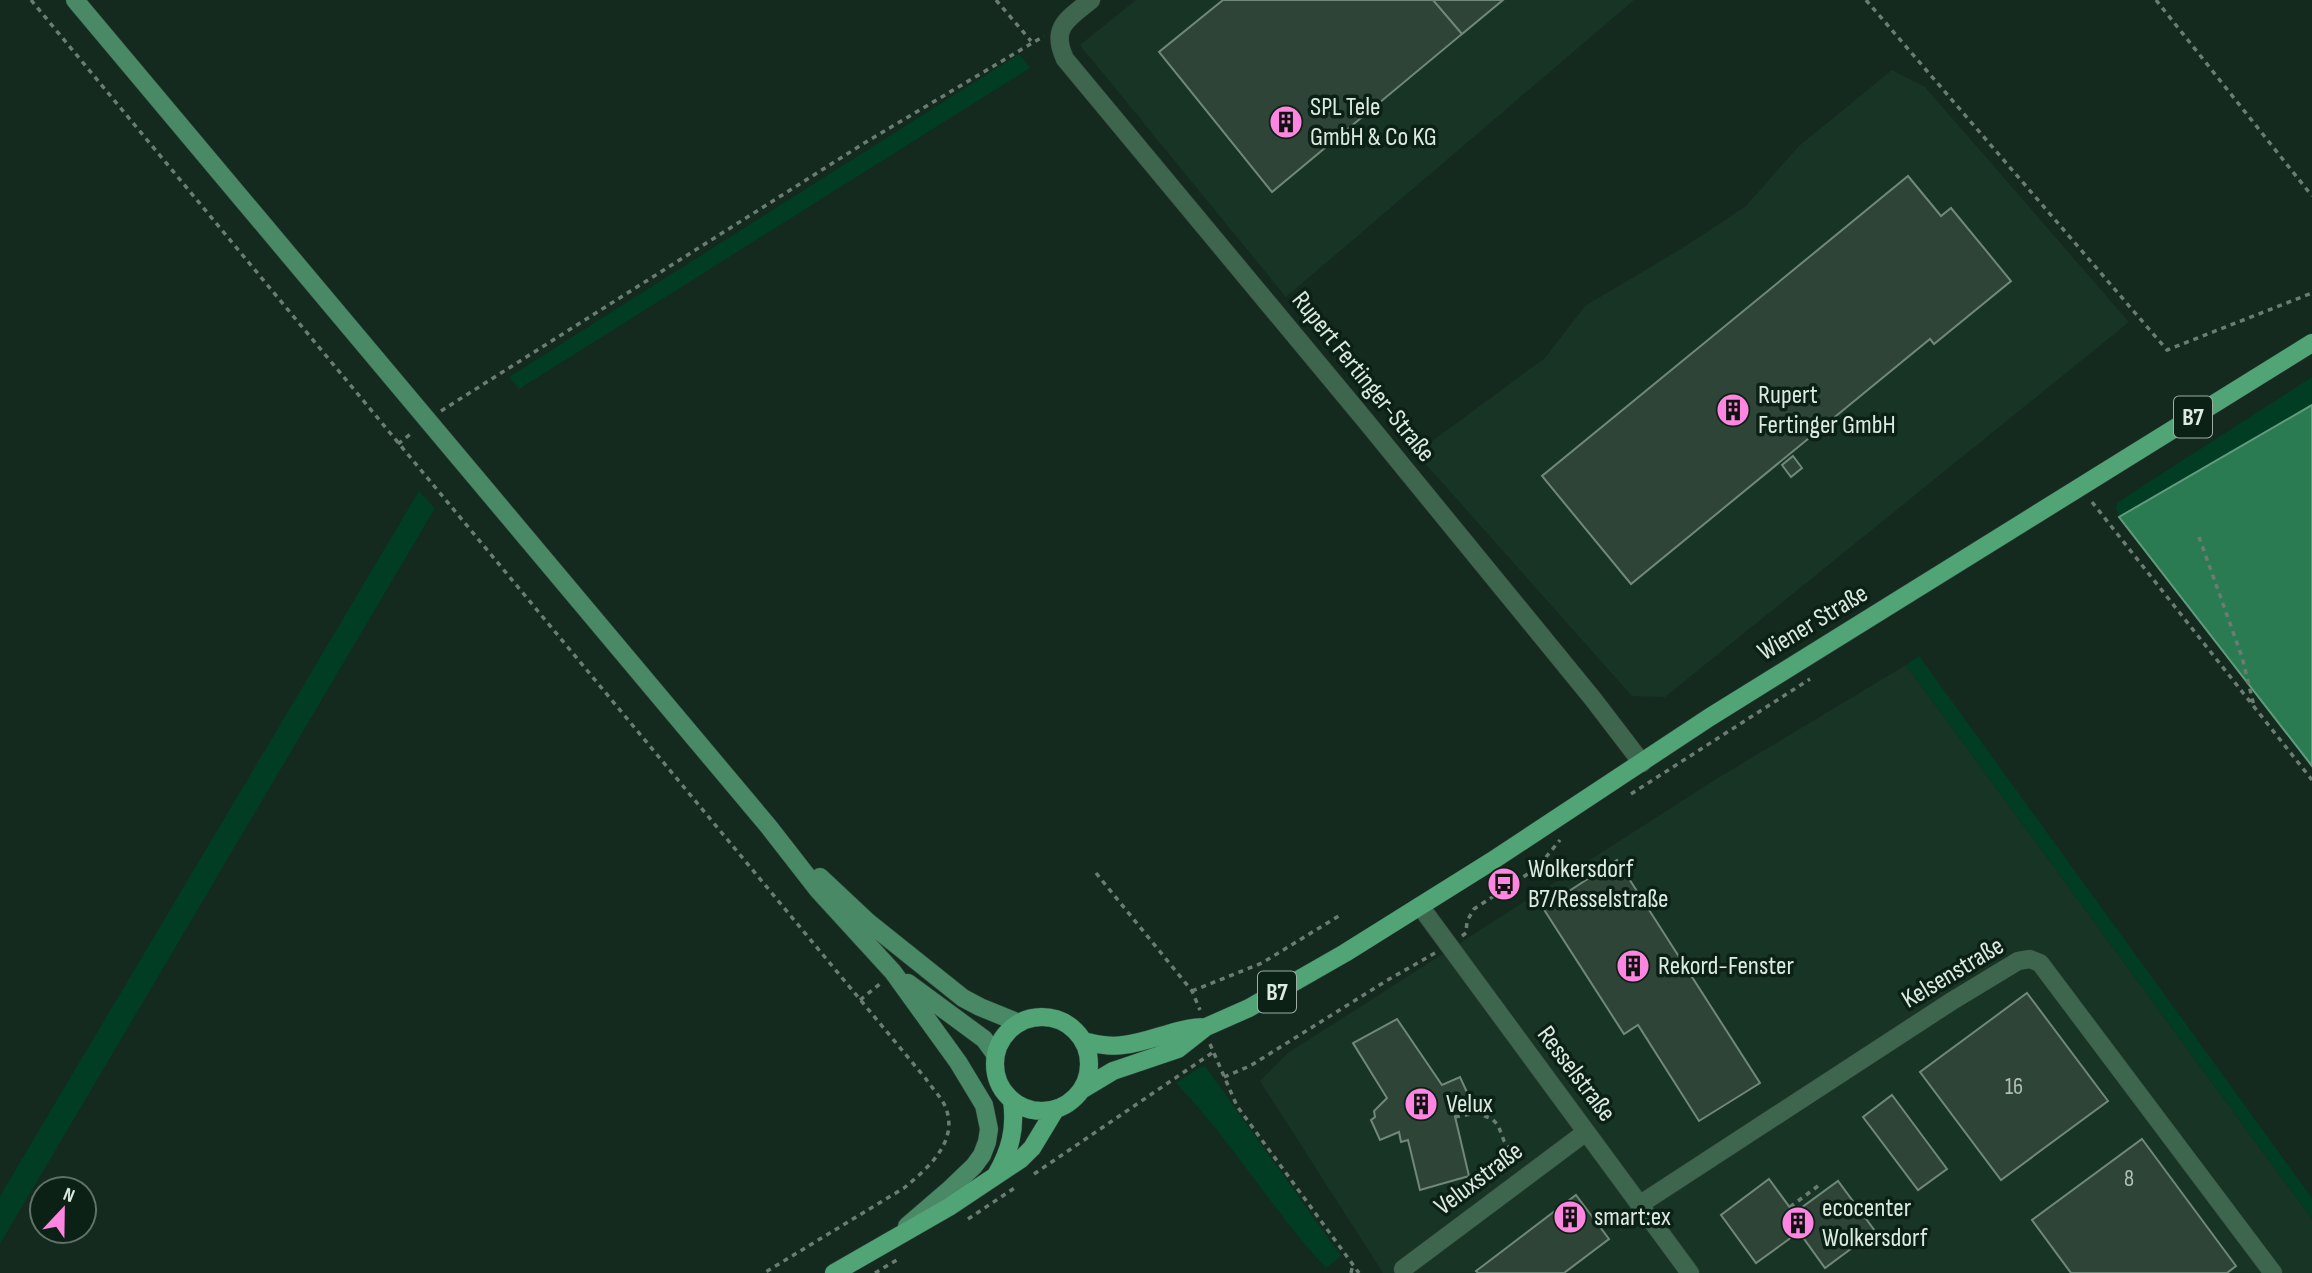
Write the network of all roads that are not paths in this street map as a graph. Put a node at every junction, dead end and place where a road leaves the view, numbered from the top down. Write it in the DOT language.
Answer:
graph roads {
  1 [pos="75,0"];
  2 [pos="1091,0"];
  3 [pos="2312,343"];
  4 [pos="1642,763"];
  5 [pos="769,827"];
  6 [pos="1420,906"];
  7 [pos="893,972"];
  8 [pos="1019,1023"];
  9 [pos="1206,1027"];
  10 [pos="1083,1041"];
  11 [pos="995,1054"];
  12 [pos="1083,1089"];
  13 [pos="1012,1101"];
  14 [pos="1055,1110"];
  15 [pos="1586,1132"];
  16 [pos="995,1178"];
  17 [pos="1639,1205"];
  18 [pos="883,1246"];
  19 [pos="1402,1269"];
  20 [pos="834,1273"];
  21 [pos="1690,1273"];
  22 [pos="2273,1273"];
  1 -- 5 [label="main road"];
  2 -- 4 [label="street, Rupert Fertinger-Straße"];
  3 -- 4 [label="main road, Wiener Straße / B7"];
  4 -- 6 [label="main road, Wiener Straße / B7"];
  5 -- 7 [label="main road"];
  5 -- 8 [label="main road"];
  6 -- 9 [label="main road, Wiener Straße / B7"];
  6 -- 15 [label="street, Resselstraße"];
  7 -- 11 [label="main road"];
  7 -- 18 [label="main road"];
  8 -- 10 [label="main road"];
  8 -- 11 [label="main road"];
  9 -- 10 [label="main road, B7"];
  9 -- 12 [label="main road, B7"];
  10 -- 12 [label="main road"];
  11 -- 13 [label="main road"];
  12 -- 14 [label="main road, B7"];
  13 -- 14 [label="main road"];
  13 -- 16 [label="main road"];
  14 -- 16 [label="main road, B7"];
  15 -- 17 [label="street, Resselstraße"];
  15 -- 19 [label="street, Veluxstraße"];
  16 -- 18 [label="main road, B7"];
  17 -- 21 [label="street, Resselstraße"];
  17 -- 22 [label="street, Kelsenstraße"];
  18 -- 20 [label="main road, B7"];
}
